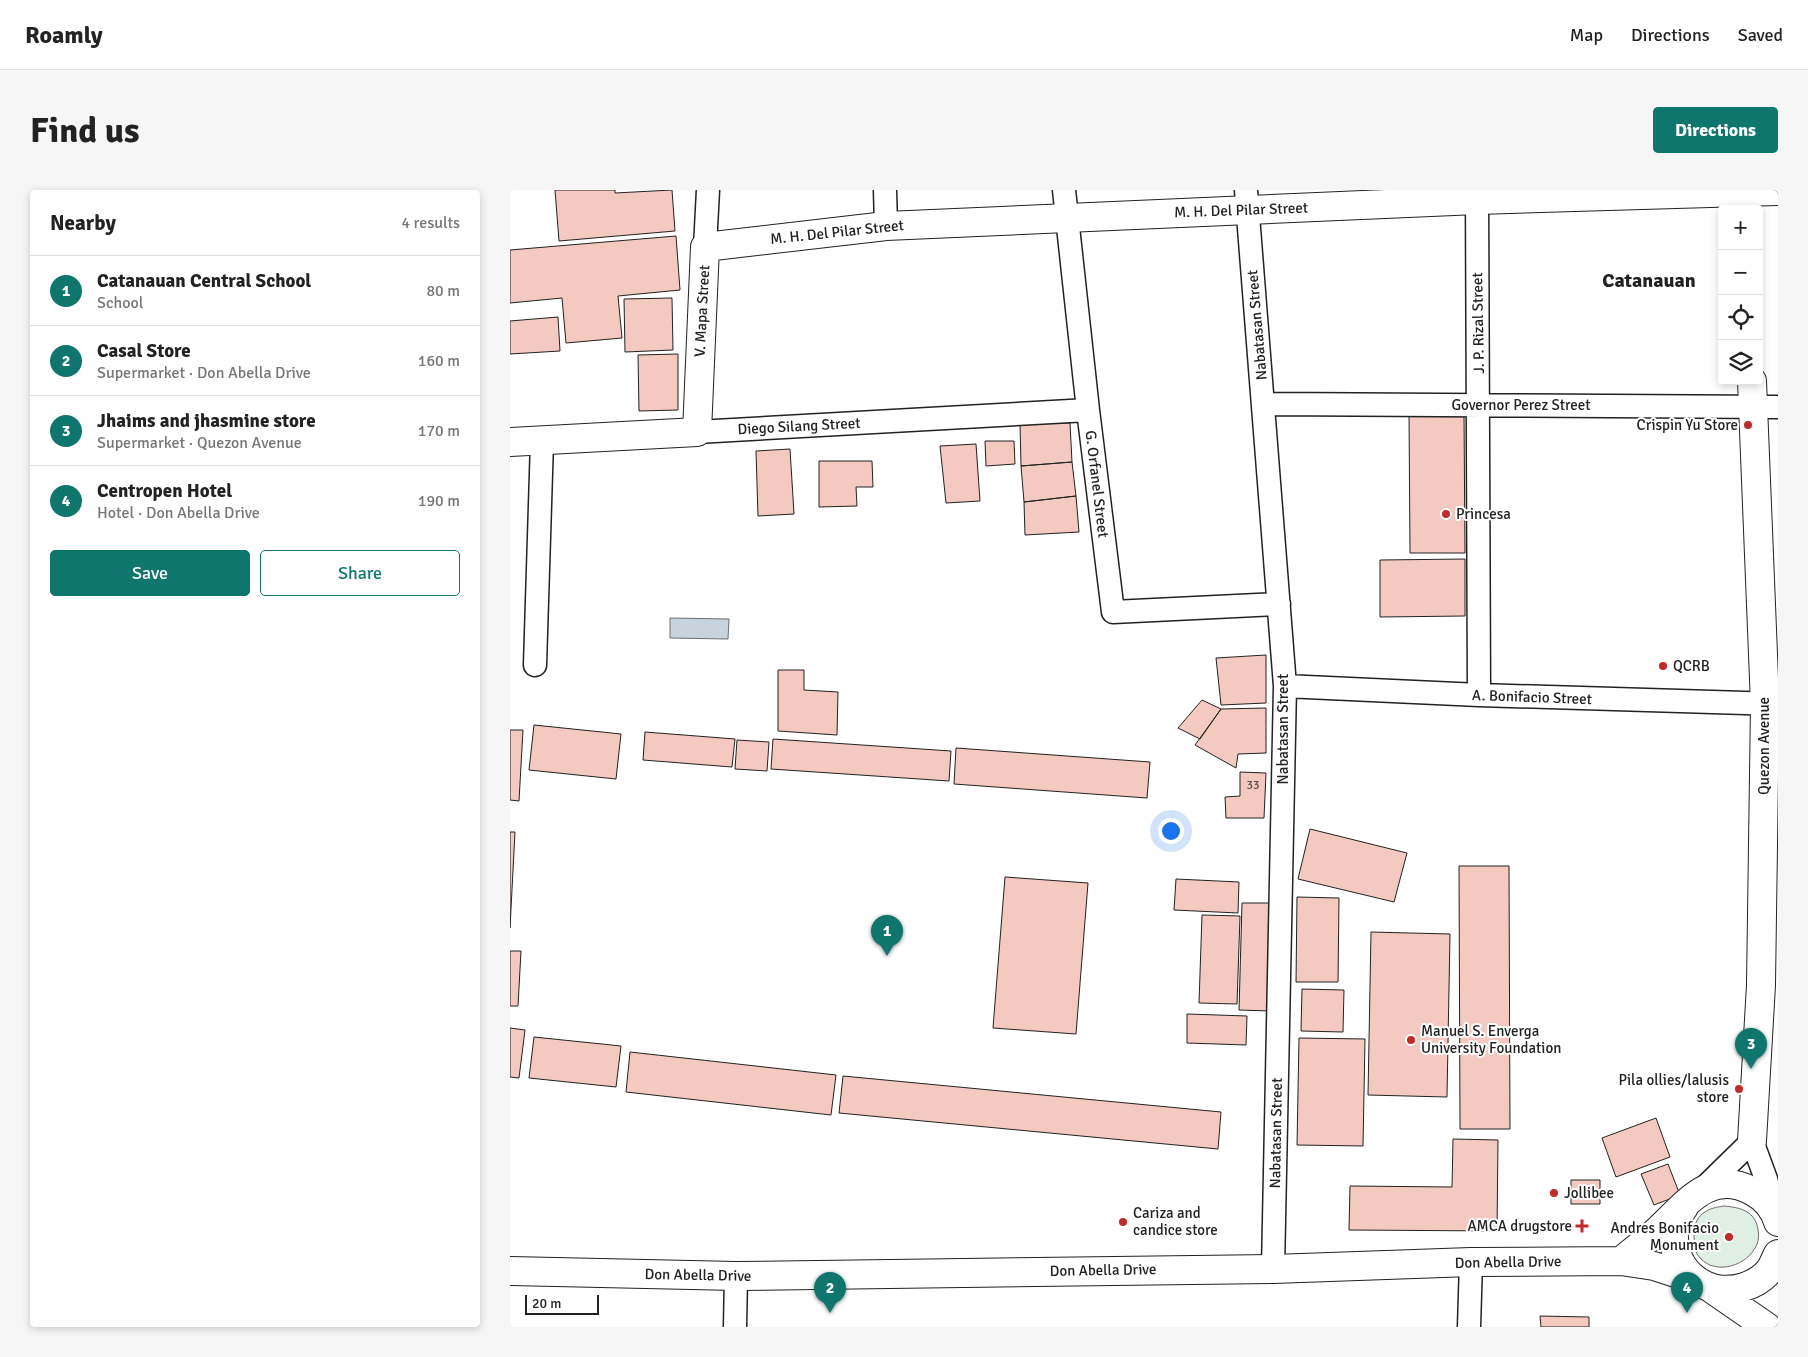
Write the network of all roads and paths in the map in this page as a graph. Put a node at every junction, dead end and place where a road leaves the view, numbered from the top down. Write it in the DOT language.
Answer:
graph roads {
  1 [pos="708,190"];
  2 [pos="885,190"];
  3 [pos="1064,190"];
  4 [pos="1778,191"];
  5 [pos="1477,195"];
  6 [pos="1746,197"];
  7 [pos="1246,200"];
  8 [pos="1067,217"];
  9 [pos="886,226"];
  10 [pos="705,247"];
  11 [pos="1761,398"];
  12 [pos="1263,404"];
  13 [pos="1479,405"];
  14 [pos="1088,410"];
  15 [pos="697,432"];
  16 [pos="542,440"];
  17 [pos="510,442"];
  18 [pos="1279,604"];
  19 [pos="535,665"];
  20 [pos="1285,686"];
  21 [pos="1479,695"];
  22 [pos="1772,704"];
  23 [pos="1752,1141"];
  24 [pos="1772,1179"];
  25 [pos="1693,1197"];
  26 [pos="1776,1217"];
  27 [pos="1778,1254"];
  28 [pos="1621,1260"];
  29 [pos="1470,1262"];
  30 [pos="1273,1269"];
  31 [pos="510,1271"];
  32 [pos="736,1276"];
  33 [pos="1703,1284"];
  34 [pos="735,1327"];
  35 [pos="1469,1327"];
  36 [pos="1767,1327"];
  1 -- 10 [label="street, V. Mapa Street"];
  2 -- 9 [label="street"];
  3 -- 8 [label="street, G. Orfanel Street"];
  4 -- 6 [label="street, M. H. Del Pilar Street"];
  5 -- 6 [label="street, M. H. Del Pilar Street"];
  5 -- 7 [label="street, M. H. Del Pilar Street"];
  5 -- 13 [label="street, J. P. Rizal Street"];
  7 -- 8 [label="street, M. H. Del Pilar Street"];
  7 -- 12 [label="street, Nabatasan Street"];
  8 -- 9 [label="street, M. H. Del Pilar Street"];
  8 -- 14 [label="street, G. Orfanel Street"];
  9 -- 10 [label="street, M. H. Del Pilar Street"];
  10 -- 15 [label="street, V. Mapa Street"];
  11 -- 13 [label="street, Governor Perez Street"];
  11 -- 22 [label="street, Quezon Avenue"];
  12 -- 13 [label="street, Governor Perez Street"];
  12 -- 18 [label="street, Nabatasan Street"];
  13 -- 21 [label="street, J. P. Rizal Street"];
  14 -- 15 [label="street, Diego Silang Street"];
  14 -- 18 [label="street, G. Orfanel Street"];
  15 -- 16 [label="street, Diego Silang Street"];
  16 -- 17 [label="street, Diego Silang Street"];
  16 -- 19 [label="street"];
  18 -- 20 [label="street, Nabatasan Street"];
  20 -- 21 [label="street, A. Bonifacio Street"];
  20 -- 30 [label="street, Nabatasan Street"];
  21 -- 22 [label="street, A. Bonifacio Street"];
  22 -- 23 [label="street, Quezon Avenue"];
  23 -- 24 [label="street, Quezon Avenue"];
  23 -- 25 [label="street"];
  24 -- 26 [label="street, Quezon Avenue"];
  25 -- 26 [label="street"];
  25 -- 28 [label="street"];
  25 -- 33 [label="street"];
  27 -- 33 [label="street"];
  28 -- 29 [label="street, Don Abella Drive"];
  28 -- 33 [label="street, Don Abella Drive"];
  29 -- 30 [label="street, Don Abella Drive"];
  29 -- 35 [label="street"];
  30 -- 32 [label="street, Don Abella Drive"];
  31 -- 32 [label="street, Don Abella Drive"];
  32 -- 34 [label="street"];
  33 -- 36 [label="street"];
}
